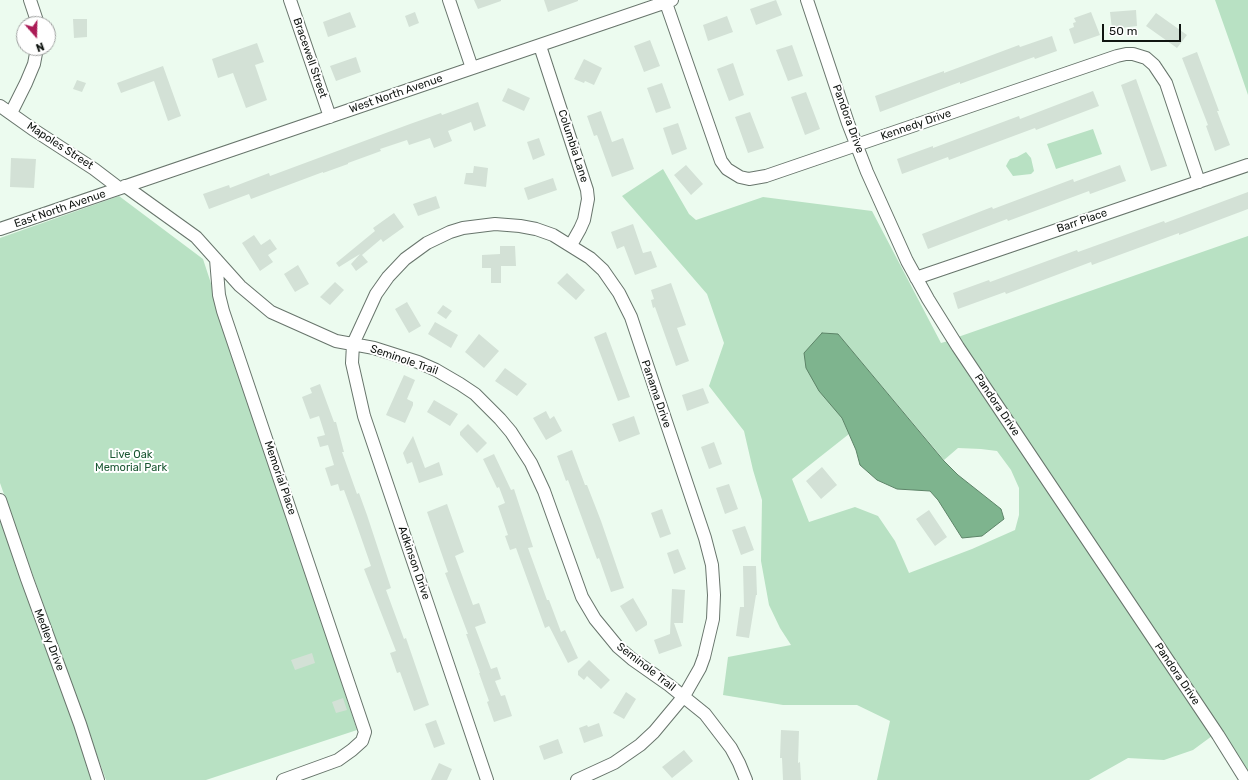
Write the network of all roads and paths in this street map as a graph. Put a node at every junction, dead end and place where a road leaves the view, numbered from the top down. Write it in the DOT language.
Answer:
graph roads {
  1 [pos="30,0"];
  2 [pos="290,0"];
  3 [pos="449,0"];
  4 [pos="807,0"];
  5 [pos="670,1"];
  6 [pos="35,16"];
  7 [pos="540,46"];
  8 [pos="36,56"];
  9 [pos="472,68"];
  10 [pos="0,106"];
  11 [pos="10,113"];
  12 [pos="330,117"];
  13 [pos="857,146"];
  14 [pos="1248,165"];
  15 [pos="1199,182"];
  16 [pos="122,187"];
  17 [pos="0,229"];
  18 [pos="571,245"];
  19 [pos="216,260"];
  20 [pos="916,278"];
  21 [pos="353,344"];
  22 [pos="0,500"];
  23 [pos="684,696"];
  24 [pos="98,780"];
  25 [pos="283,780"];
  26 [pos="487,780"];
  27 [pos="577,780"];
  28 [pos="746,780"];
  29 [pos="1246,780"];
  1 -- 6 [label="street"];
  2 -- 12 [label="street, Bracewell Street"];
  3 -- 9 [label="street"];
  4 -- 13 [label="street, Pandora Drive"];
  5 -- 7 [label="street, West North Avenue"];
  5 -- 13 [label="street, Kennedy Drive"];
  7 -- 9 [label="street, West North Avenue"];
  7 -- 18 [label="street, Columbia Lane"];
  8 -- 11 [label="street"];
  9 -- 12 [label="street, West North Avenue"];
  10 -- 11 [label="street, Mapoles Street"];
  11 -- 16 [label="street, Mapoles Street"];
  12 -- 16 [label="street, West North Avenue"];
  13 -- 15 [label="street, Kennedy Drive"];
  13 -- 20 [label="street, Pandora Drive"];
  14 -- 15 [label="street, Barr Place"];
  15 -- 20 [label="street, Barr Place"];
  16 -- 17 [label="street, East North Avenue"];
  16 -- 19 [label="street, Seminole Trail"];
  18 -- 21 [label="street, Panama Drive"];
  18 -- 23 [label="street, Panama Drive"];
  19 -- 21 [label="street, Seminole Trail"];
  19 -- 25 [label="street, Memorial Place"];
  20 -- 29 [label="street, Pandora Drive"];
  21 -- 23 [label="street, Seminole Trail"];
  21 -- 26 [label="street, Adkinson Drive"];
  22 -- 24 [label="street, Medley Drive"];
  23 -- 27 [label="street, Panama Drive"];
  23 -- 28 [label="street, Seminole Trail"];
}
